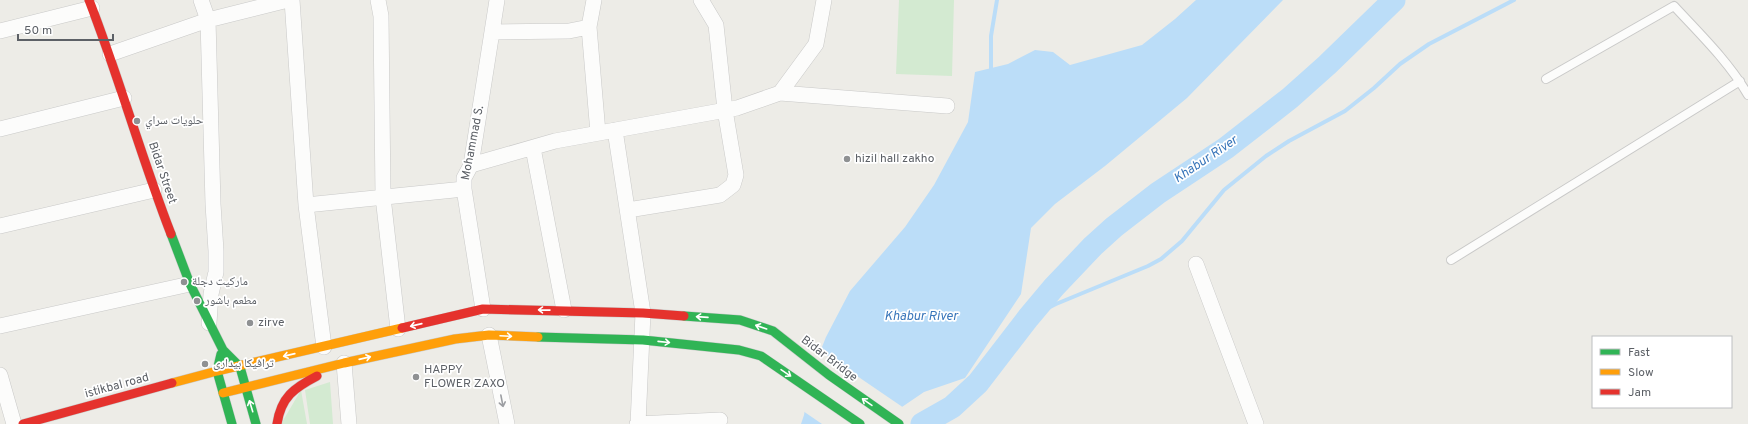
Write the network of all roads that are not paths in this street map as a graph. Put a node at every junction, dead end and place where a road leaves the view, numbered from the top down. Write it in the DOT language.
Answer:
graph roads {
  1 [pos="201,0"];
  2 [pos="288,0"];
  3 [pos="292,0"];
  4 [pos="378,0"];
  5 [pos="497,0"];
  6 [pos="594,0"];
  7 [pos="701,0"];
  8 [pos="824,0"];
  9 [pos="91,4"];
  10 [pos="208,20"];
  11 [pos="589,27"];
  12 [pos="0,31"];
  13 [pos="492,32"];
  14 [pos="110,54"];
  15 [pos="1546,79"];
  16 [pos="1740,82"];
  17 [pos="780,93"];
  18 [pos="1748,95"];
  19 [pos="124,98"];
  20 [pos="947,106"];
  21 [pos="725,110"];
  22 [pos="0,129"];
  23 [pos="615,130"];
  24 [pos="598,133"];
  25 [pos="533,148"];
  26 [pos="471,165"];
  27 [pos="464,189"];
  28 [pos="154,190"];
  29 [pos="383,197"];
  30 [pos="306,205"];
  31 [pos="628,210"];
  32 [pos="0,226"];
  33 [pos="1451,260"];
  34 [pos="1196,264"];
  35 [pos="190,284"];
  36 [pos="483,309"];
  37 [pos="564,310"];
  38 [pos="643,313"];
  39 [pos="209,324"];
  40 [pos="0,326"];
  41 [pos="398,329"];
  42 [pos="489,335"];
  43 [pos="643,340"];
  44 [pos="324,347"];
  45 [pos="223,350"];
  46 [pos="344,363"];
  47 [pos="240,367"];
  48 [pos="217,371"];
  49 [pos="0,375"];
  50 [pos="245,387"];
  51 [pos="223,393"];
  52 [pos="720,420"];
  53 [pos="14,424"];
  54 [pos="23,424"];
  55 [pos="232,424"];
  56 [pos="256,424"];
  57 [pos="277,424"];
  58 [pos="349,424"];
  59 [pos="507,424"];
  60 [pos="638,424"];
  61 [pos="860,424"];
  62 [pos="899,424"];
  63 [pos="1256,424"];
  1 -- 10 [label="street"];
  2 -- 10 [label="street"];
  3 -- 30 [label="street"];
  4 -- 29 [label="street"];
  5 -- 13 [label="street, Mohammad S."];
  6 -- 11 [label="street"];
  7 -- 21 [label="street"];
  8 -- 17 [label="street"];
  9 -- 12 [label="street"];
  9 -- 14 [label="main road, Bidar Street"];
  10 -- 14 [label="street"];
  10 -- 39 [label="street"];
  11 -- 13 [label="street"];
  11 -- 24 [label="street"];
  13 -- 26 [label="street, Mohammad S."];
  14 -- 19 [label="main road, Bidar Street"];
  15 -- 16 [label="lane"];
  16 -- 18 [label="lane"];
  16 -- 33 [label="lane"];
  17 -- 20 [label="street"];
  17 -- 21 [label="street"];
  19 -- 22 [label="street"];
  19 -- 28 [label="main road, Bidar Street"];
  21 -- 23 [label="street"];
  21 -- 31 [label="street"];
  23 -- 24 [label="street"];
  23 -- 31 [label="street"];
  24 -- 25 [label="street"];
  25 -- 26 [label="street"];
  25 -- 37 [label="street"];
  26 -- 27 [label="street, Mohammad S."];
  27 -- 29 [label="street"];
  27 -- 36 [label="street, Mohammad S."];
  28 -- 32 [label="street"];
  28 -- 35 [label="main road, Bidar Street"];
  29 -- 30 [label="street"];
  29 -- 41 [label="street"];
  30 -- 44 [label="street"];
  31 -- 38 [label="street"];
  34 -- 63 [label="street"];
  35 -- 39 [label="main road, Bidar Street"];
  35 -- 40 [label="street"];
  37 -- 36 [label="main road, Bidar Bridge, one-way"];
  36 -- 41 [label="main road, istikbal road, one-way"];
  37 -- 38 [label="main road, Bidar Bridge"];
  38 -- 43 [label="street"];
  62 -- 38 [label="main road, Bidar Bridge, one-way"];
  39 -- 45 [label="main road, Bidar Street"];
  41 -- 44 [label="main road, istikbal road"];
  42 -- 43 [label="main road, one-way"];
  46 -- 42 [label="main road, one-way"];
  42 -- 59 [label="street, one-way"];
  43 -- 60 [label="street"];
  43 -- 61 [label="main road, one-way"];
  44 -- 47 [label="main road, istikbal road, one-way"];
  45 -- 47 [label="main road, Bidar Street"];
  45 -- 48 [label="main road"];
  46 -- 50 [label="main road"];
  46 -- 57 [label="main road"];
  46 -- 58 [label="street"];
  47 -- 48 [label="main road, istikbal road"];
  47 -- 50 [label="main road"];
  48 -- 51 [label="main road"];
  48 -- 54 [label="main road, istikbal road"];
  49 -- 53 [label="street"];
  50 -- 51 [label="main road"];
  56 -- 50 [label="main road, one-way"];
  51 -- 55 [label="main road"];
  52 -- 60 [label="street"];
}
